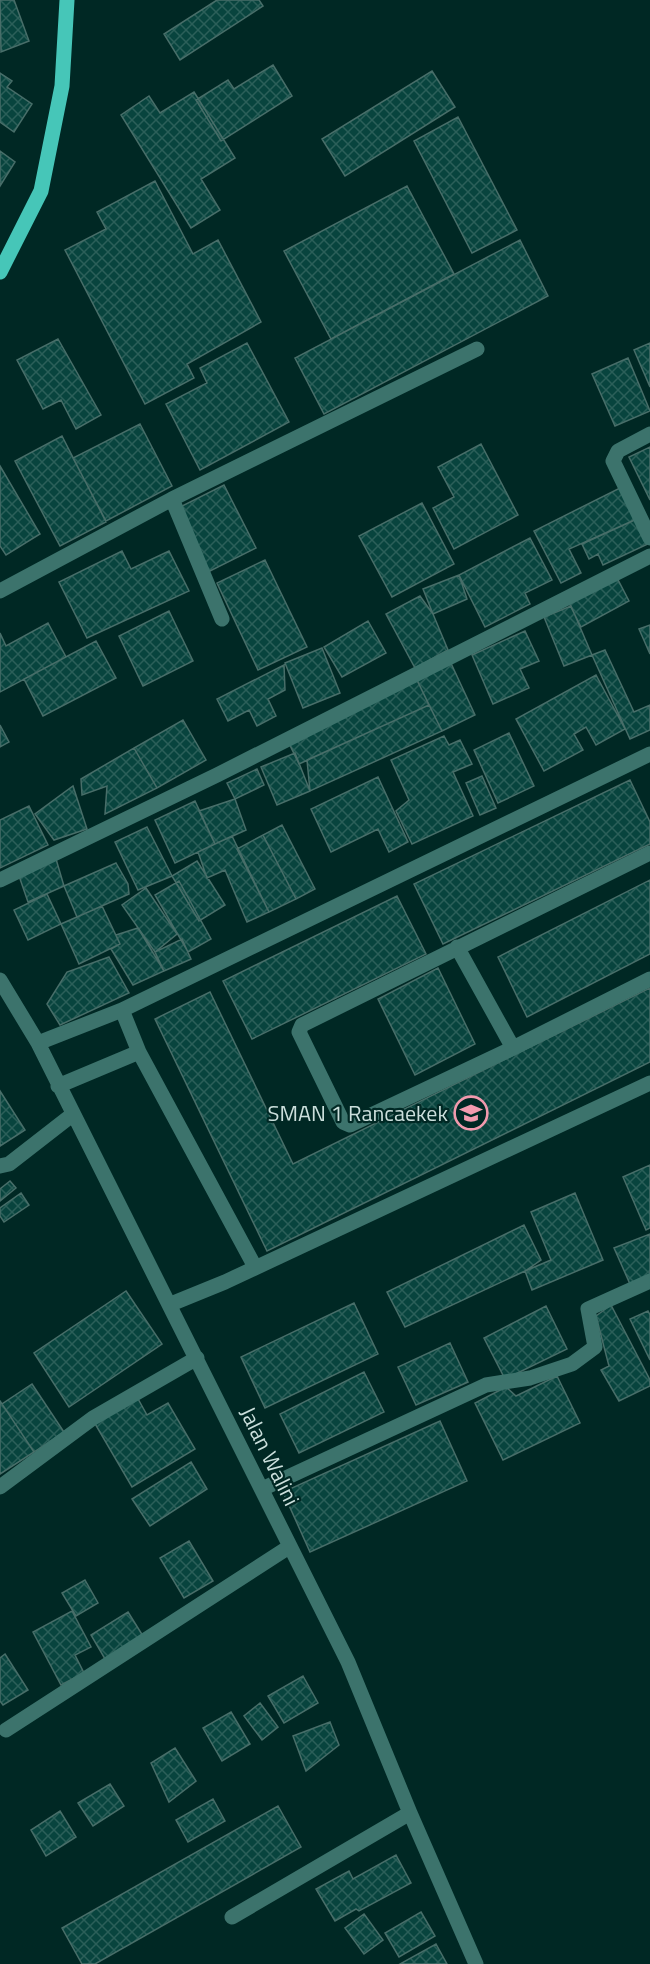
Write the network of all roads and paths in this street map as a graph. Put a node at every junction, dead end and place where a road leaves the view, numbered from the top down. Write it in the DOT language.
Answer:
graph roads {
  1 [pos="67,0"];
  2 [pos="0,272"];
  3 [pos="477,349"];
  4 [pos="650,434"];
  5 [pos="171,500"];
  6 [pos="650,538"];
  7 [pos="650,556"];
  8 [pos="0,591"];
  9 [pos="222,619"];
  10 [pos="650,754"];
  11 [pos="650,854"];
  12 [pos="0,880"];
  13 [pos="457,946"];
  14 [pos="650,979"];
  15 [pos="0,980"];
  16 [pos="122,1010"];
  17 [pos="38,1043"];
  18 [pos="513,1048"];
  19 [pos="139,1052"];
  20 [pos="650,1083"];
  21 [pos="58,1086"];
  22 [pos="72,1115"];
  23 [pos="0,1166"];
  24 [pos="255,1267"];
  25 [pos="650,1281"];
  26 [pos="171,1304"];
  27 [pos="197,1358"];
  28 [pos="0,1487"];
  29 [pos="262,1489"];
  30 [pos="289,1547"];
  31 [pos="6,1730"];
  32 [pos="410,1813"];
  33 [pos="232,1917"];
  34 [pos="476,1964"];
  1 -- 2 [label="main road"];
  3 -- 5 [label="street"];
  4 -- 6 [label="street"];
  5 -- 8 [label="street"];
  5 -- 9 [label="street"];
  7 -- 12 [label="street"];
  10 -- 16 [label="street"];
  11 -- 13 [label="street"];
  13 -- 18 [label="street"];
  13 -- 18 [label="street"];
  14 -- 18 [label="street"];
  15 -- 17 [label="street, Jalan Walini"];
  16 -- 17 [label="street"];
  16 -- 19 [label="street"];
  17 -- 21 [label="street, Jalan Walini"];
  19 -- 21 [label="street"];
  19 -- 24 [label="street"];
  20 -- 24 [label="street"];
  21 -- 22 [label="street, Jalan Walini"];
  22 -- 23 [label="street"];
  22 -- 26 [label="street, Jalan Walini"];
  24 -- 26 [label="street"];
  25 -- 29 [label="street"];
  26 -- 27 [label="street, Jalan Walini"];
  27 -- 28 [label="street"];
  27 -- 29 [label="street, Jalan Walini"];
  29 -- 30 [label="street, Jalan Walini"];
  30 -- 31 [label="street"];
  30 -- 32 [label="street, Jalan Walini"];
  32 -- 33 [label="street"];
  32 -- 34 [label="street, Jalan Walini"];
}
